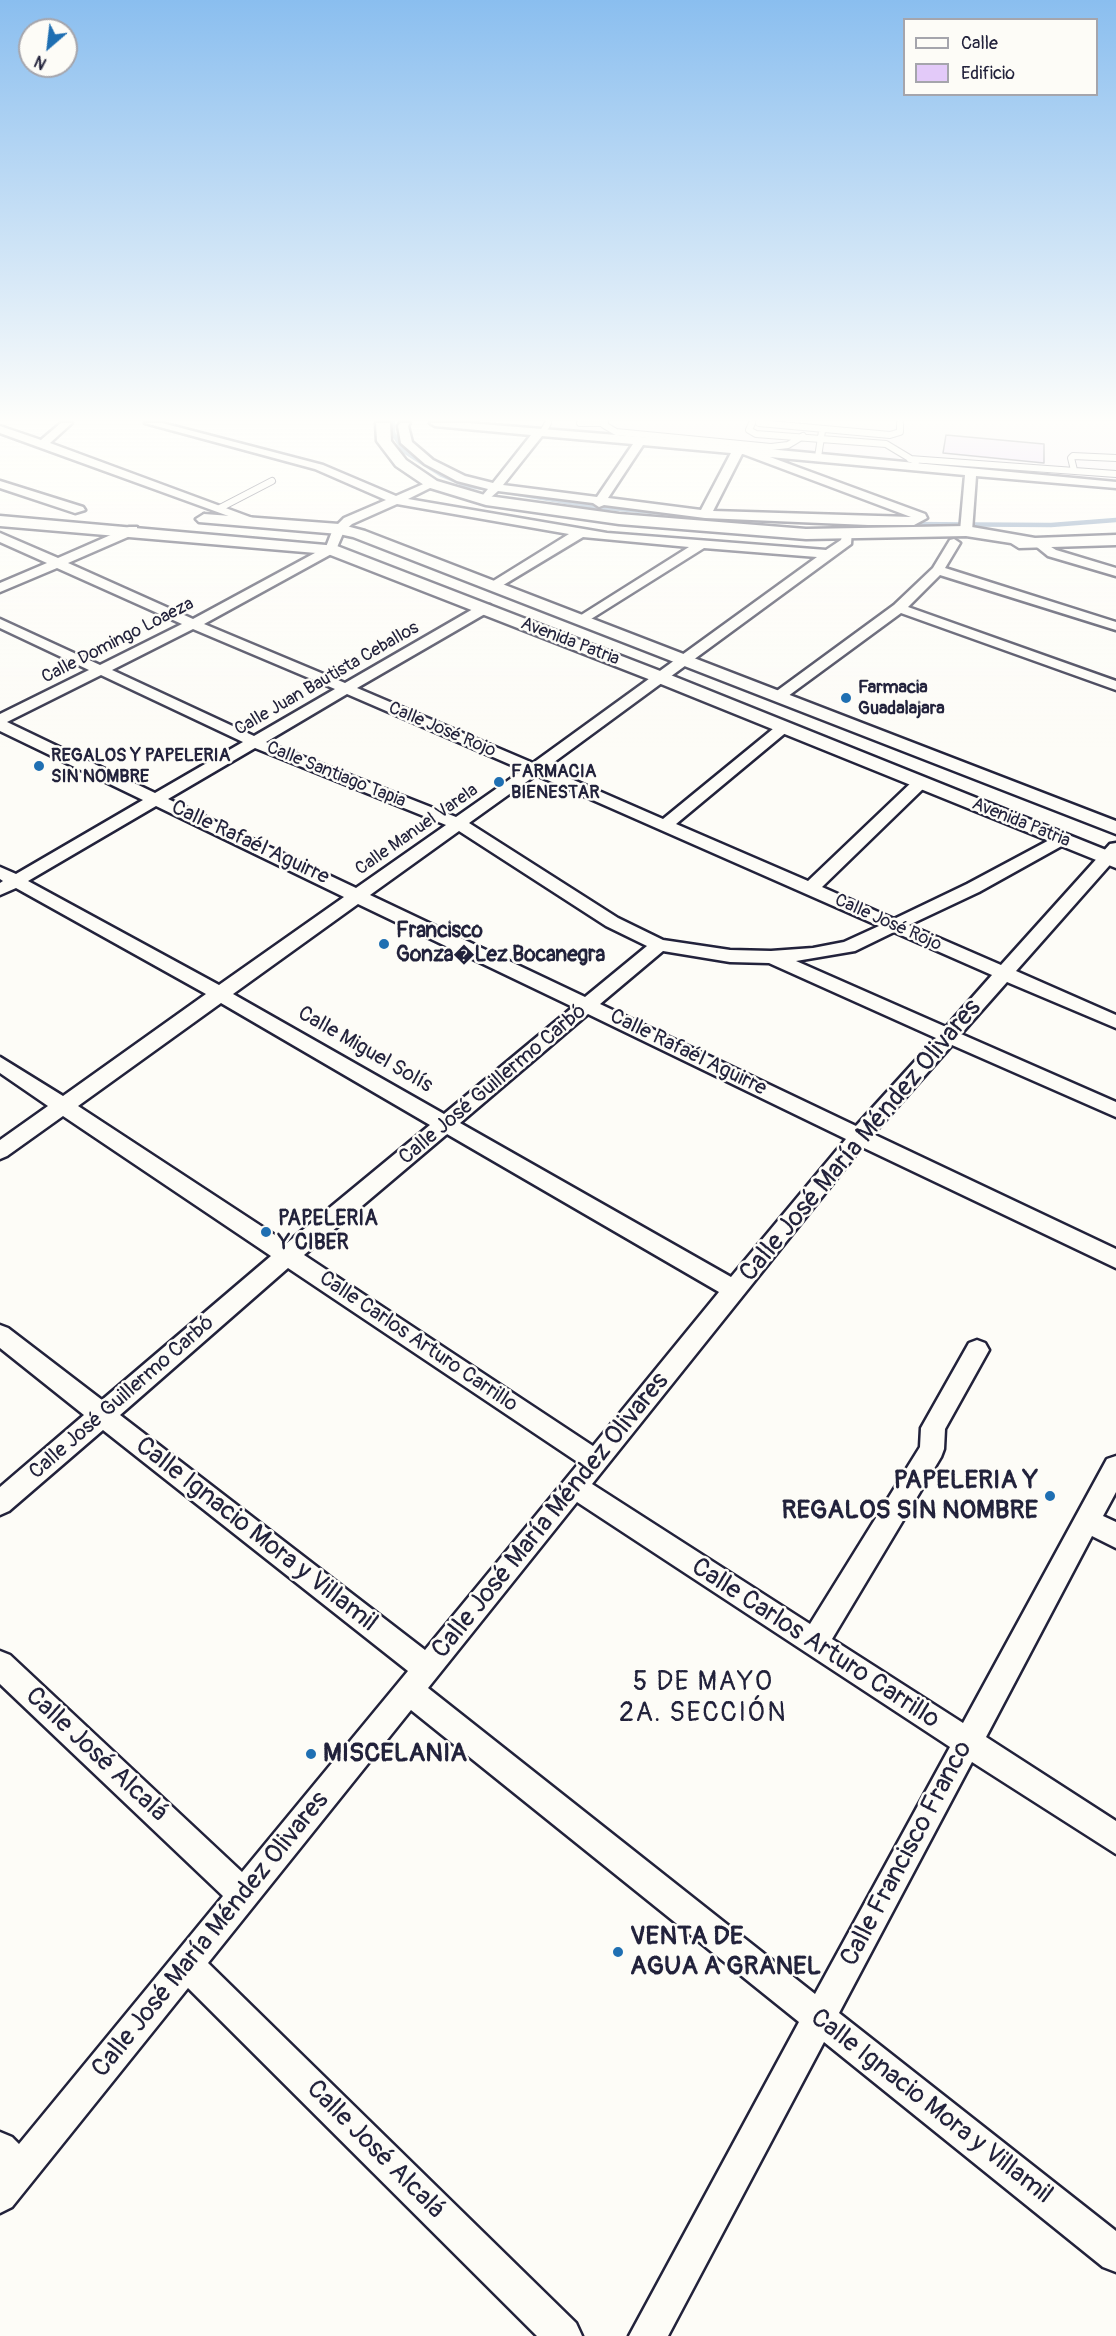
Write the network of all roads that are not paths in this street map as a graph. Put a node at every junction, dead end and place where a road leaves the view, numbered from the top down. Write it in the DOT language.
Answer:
graph roads {
  1 [pos="128,532"];
  2 [pos="154,532"];
  3 [pos="338,532"];
  4 [pos="347,532"];
  5 [pos="574,532"];
  6 [pos="781,532"];
  7 [pos="901,532"];
  8 [pos="991,532"];
  9 [pos="580,533"];
  10 [pos="0,537"];
  11 [pos="847,537"];
  12 [pos="1116,540"];
  13 [pos="954,543"];
  14 [pos="1038,543"];
  15 [pos="700,545"];
  16 [pos="331,549"];
  17 [pos="828,554"];
  18 [pos="57,563"];
  19 [pos="938,570"];
  20 [pos="1116,572"];
  21 [pos="495,586"];
  22 [pos="0,588"];
  23 [pos="485,608"];
  24 [pos="899,608"];
  25 [pos="583,620"];
  26 [pos="0,623"];
  27 [pos="193,624"];
  28 [pos="1116,626"];
  29 [pos="685,659"];
  30 [pos="100,672"];
  31 [pos="662,678"];
  32 [pos="1116,686"];
  33 [pos="346,689"];
  34 [pos="779,696"];
  35 [pos="0,720"];
  36 [pos="0,725"];
  37 [pos="784,728"];
  38 [pos="256,743"];
  39 [pos="535,769"];
  40 [pos="920,783"];
  41 [pos="157,799"];
  42 [pos="459,824"];
  43 [pos="665,825"];
  44 [pos="1116,828"];
  45 [pos="1061,840"];
  46 [pos="1113,856"];
  47 [pos="5,881"];
  48 [pos="810,888"];
  49 [pos="359,895"];
  50 [pos="895,925"];
  51 [pos="659,945"];
  52 [pos="771,957"];
  53 [pos="1005,974"];
  54 [pos="220,994"];
  55 [pos="587,1005"];
  56 [pos="1116,1022"];
  57 [pos="950,1036"];
  58 [pos="0,1064"];
  59 [pos="63,1106"];
  60 [pos="1116,1110"];
  61 [pos="446,1124"];
  62 [pos="860,1135"];
  63 [pos="0,1151"];
  64 [pos="288,1255"];
  65 [pos="1116,1259"];
  66 [pos="734,1290"];
  67 [pos="0,1335"];
  68 [pos="977,1350"];
  69 [pos="102,1415"];
  70 [pos="596,1461"];
  71 [pos="1116,1467"];
  72 [pos="575,1487"];
  73 [pos="0,1503"];
  74 [pos="1087,1520"];
  75 [pos="1116,1536"];
  76 [pos="814,1643"];
  77 [pos="0,1665"];
  78 [pos="418,1680"];
  79 [pos="967,1742"];
  80 [pos="1116,1839"];
  81 [pos="244,1895"];
  82 [pos="187,1964"];
  83 [pos="819,2018"];
  84 [pos="6,2172"];
  85 [pos="1116,2254"];
  86 [pos="563,2336"];
  87 [pos="648,2336"];
  1 -- 18 [label="street"];
  2 -- 16 [label="street, Avenida Patria"];
  3 -- 16 [label="street"];
  4 -- 21 [label="street, Avenida Patria"];
  5 -- 9 [label="street"];
  6 -- 11 [label="street"];
  7 -- 11 [label="street"];
  8 -- 14 [label="street"];
  9 -- 15 [label="street"];
  9 -- 21 [label="street"];
  10 -- 18 [label="street, Calle José Rojo"];
  11 -- 13 [label="street"];
  11 -- 17 [label="street, Calle Manuel Varela"];
  12 -- 14 [label="street"];
  13 -- 14 [label="street"];
  13 -- 19 [label="street"];
  14 -- 20 [label="street"];
  15 -- 17 [label="street"];
  15 -- 25 [label="street"];
  16 -- 23 [label="street, Avenida Patria"];
  16 -- 27 [label="street, Calle Domingo Loaeza"];
  17 -- 29 [label="street, Calle Manuel Varela"];
  18 -- 22 [label="street"];
  18 -- 27 [label="street, Calle José Rojo"];
  19 -- 24 [label="street"];
  19 -- 28 [label="street"];
  21 -- 25 [label="street, Avenida Patria"];
  23 -- 31 [label="street, Avenida Patria"];
  23 -- 33 [label="street, Calle Juan Bautista Ceballos"];
  24 -- 32 [label="street"];
  24 -- 34 [label="street"];
  25 -- 29 [label="street, Avenida Patria"];
  26 -- 30 [label="street, Calle Santiago Tapia"];
  27 -- 30 [label="street, Calle Domingo Loaeza"];
  27 -- 33 [label="street, Calle José Rojo"];
  29 -- 31 [label="street, Calle Manuel Varela"];
  29 -- 34 [label="street, Avenida Patria"];
  30 -- 35 [label="street, Calle Domingo Loaeza"];
  30 -- 38 [label="street, Calle Santiago Tapia"];
  31 -- 37 [label="street, Avenida Patria"];
  31 -- 39 [label="street, Calle Manuel Varela"];
  33 -- 38 [label="street, Calle Juan Bautista Ceballos"];
  33 -- 39 [label="street, Calle José Rojo"];
  34 -- 44 [label="street, Avenida Patria"];
  36 -- 41 [label="street, Calle Rafaél Aguirre"];
  37 -- 40 [label="street, Avenida Patria"];
  37 -- 43 [label="street"];
  38 -- 41 [label="street, Calle Juan Bautista Ceballos"];
  38 -- 42 [label="street, Calle Santiago Tapia"];
  39 -- 42 [label="street, Calle Manuel Varela"];
  39 -- 43 [label="street, Calle José Rojo"];
  40 -- 45 [label="street, Avenida Patria"];
  40 -- 48 [label="street"];
  41 -- 47 [label="street, Calle Juan Bautista Ceballos"];
  41 -- 49 [label="street, Calle Rafaél Aguirre"];
  42 -- 49 [label="street, Calle Manuel Varela"];
  42 -- 51 [label="street, Calle Santiago Tapia"];
  43 -- 48 [label="street, Calle José Rojo"];
  45 -- 46 [label="street, Avenida Patria"];
  45 -- 50 [label="street"];
  46 -- 53 [label="street, Calle José María Méndez Olivares"];
  47 -- 54 [label="street, Calle Miguel Solís"];
  48 -- 50 [label="street, Calle José Rojo"];
  49 -- 54 [label="street, Calle Manuel Varela"];
  49 -- 55 [label="street, Calle Rafaél Aguirre"];
  50 -- 52 [label="street"];
  50 -- 53 [label="street, Calle José Rojo"];
  51 -- 52 [label="street"];
  51 -- 55 [label="street, Calle José Guillermo Carbó"];
  52 -- 57 [label="street"];
  53 -- 56 [label="street, Calle José Rojo"];
  53 -- 57 [label="street, Calle José María Méndez Olivares"];
  54 -- 59 [label="street, Calle Manuel Varela"];
  54 -- 61 [label="street, Calle Miguel Solís"];
  55 -- 61 [label="street, Calle José Guillermo Carbó"];
  55 -- 62 [label="street, Calle Rafaél Aguirre"];
  57 -- 60 [label="street"];
  57 -- 62 [label="street, Calle José María Méndez Olivares"];
  58 -- 59 [label="street, Calle Carlos Arturo Carrillo"];
  59 -- 63 [label="street, Calle Manuel Varela"];
  59 -- 64 [label="street, Calle Carlos Arturo Carrillo"];
  61 -- 64 [label="street, Calle José Guillermo Carbó"];
  61 -- 66 [label="street, Calle Miguel Solís"];
  62 -- 65 [label="street, Calle Rafaél Aguirre"];
  62 -- 66 [label="street, Calle José María Méndez Olivares"];
  64 -- 69 [label="street, Calle José Guillermo Carbó"];
  64 -- 70 [label="street, Calle Carlos Arturo Carrillo"];
  66 -- 70 [label="street, Calle José María Méndez Olivares"];
  67 -- 69 [label="street, Calle Ignacio Mora y Villamil"];
  68 -- 76 [label="street"];
  69 -- 73 [label="street, Calle José Guillermo Carbó"];
  69 -- 78 [label="street, Calle Ignacio Mora y Villamil"];
  70 -- 72 [label="street, Calle José María Méndez Olivares"];
  71 -- 74 [label="street, Calle Francisco Franco"];
  72 -- 76 [label="street, Calle Carlos Arturo Carrillo"];
  72 -- 78 [label="street, Calle José María Méndez Olivares"];
  74 -- 75 [label="street"];
  74 -- 79 [label="street, Calle Francisco Franco"];
  76 -- 79 [label="street, Calle Carlos Arturo Carrillo"];
  77 -- 81 [label="street, Calle José Alcalá"];
  78 -- 81 [label="street, Calle José María Méndez Olivares"];
  78 -- 83 [label="street, Calle Ignacio Mora y Villamil"];
  79 -- 80 [label="street, Calle Carlos Arturo Carrillo"];
  79 -- 83 [label="street, Calle Francisco Franco"];
  81 -- 82 [label="street, Calle José María Méndez Olivares"];
  82 -- 84 [label="street, Calle José María Méndez Olivares"];
  82 -- 86 [label="street, Calle José Alcalá"];
  83 -- 85 [label="street, Calle Ignacio Mora y Villamil"];
  83 -- 87 [label="street, Calle Francisco Franco"];
}
